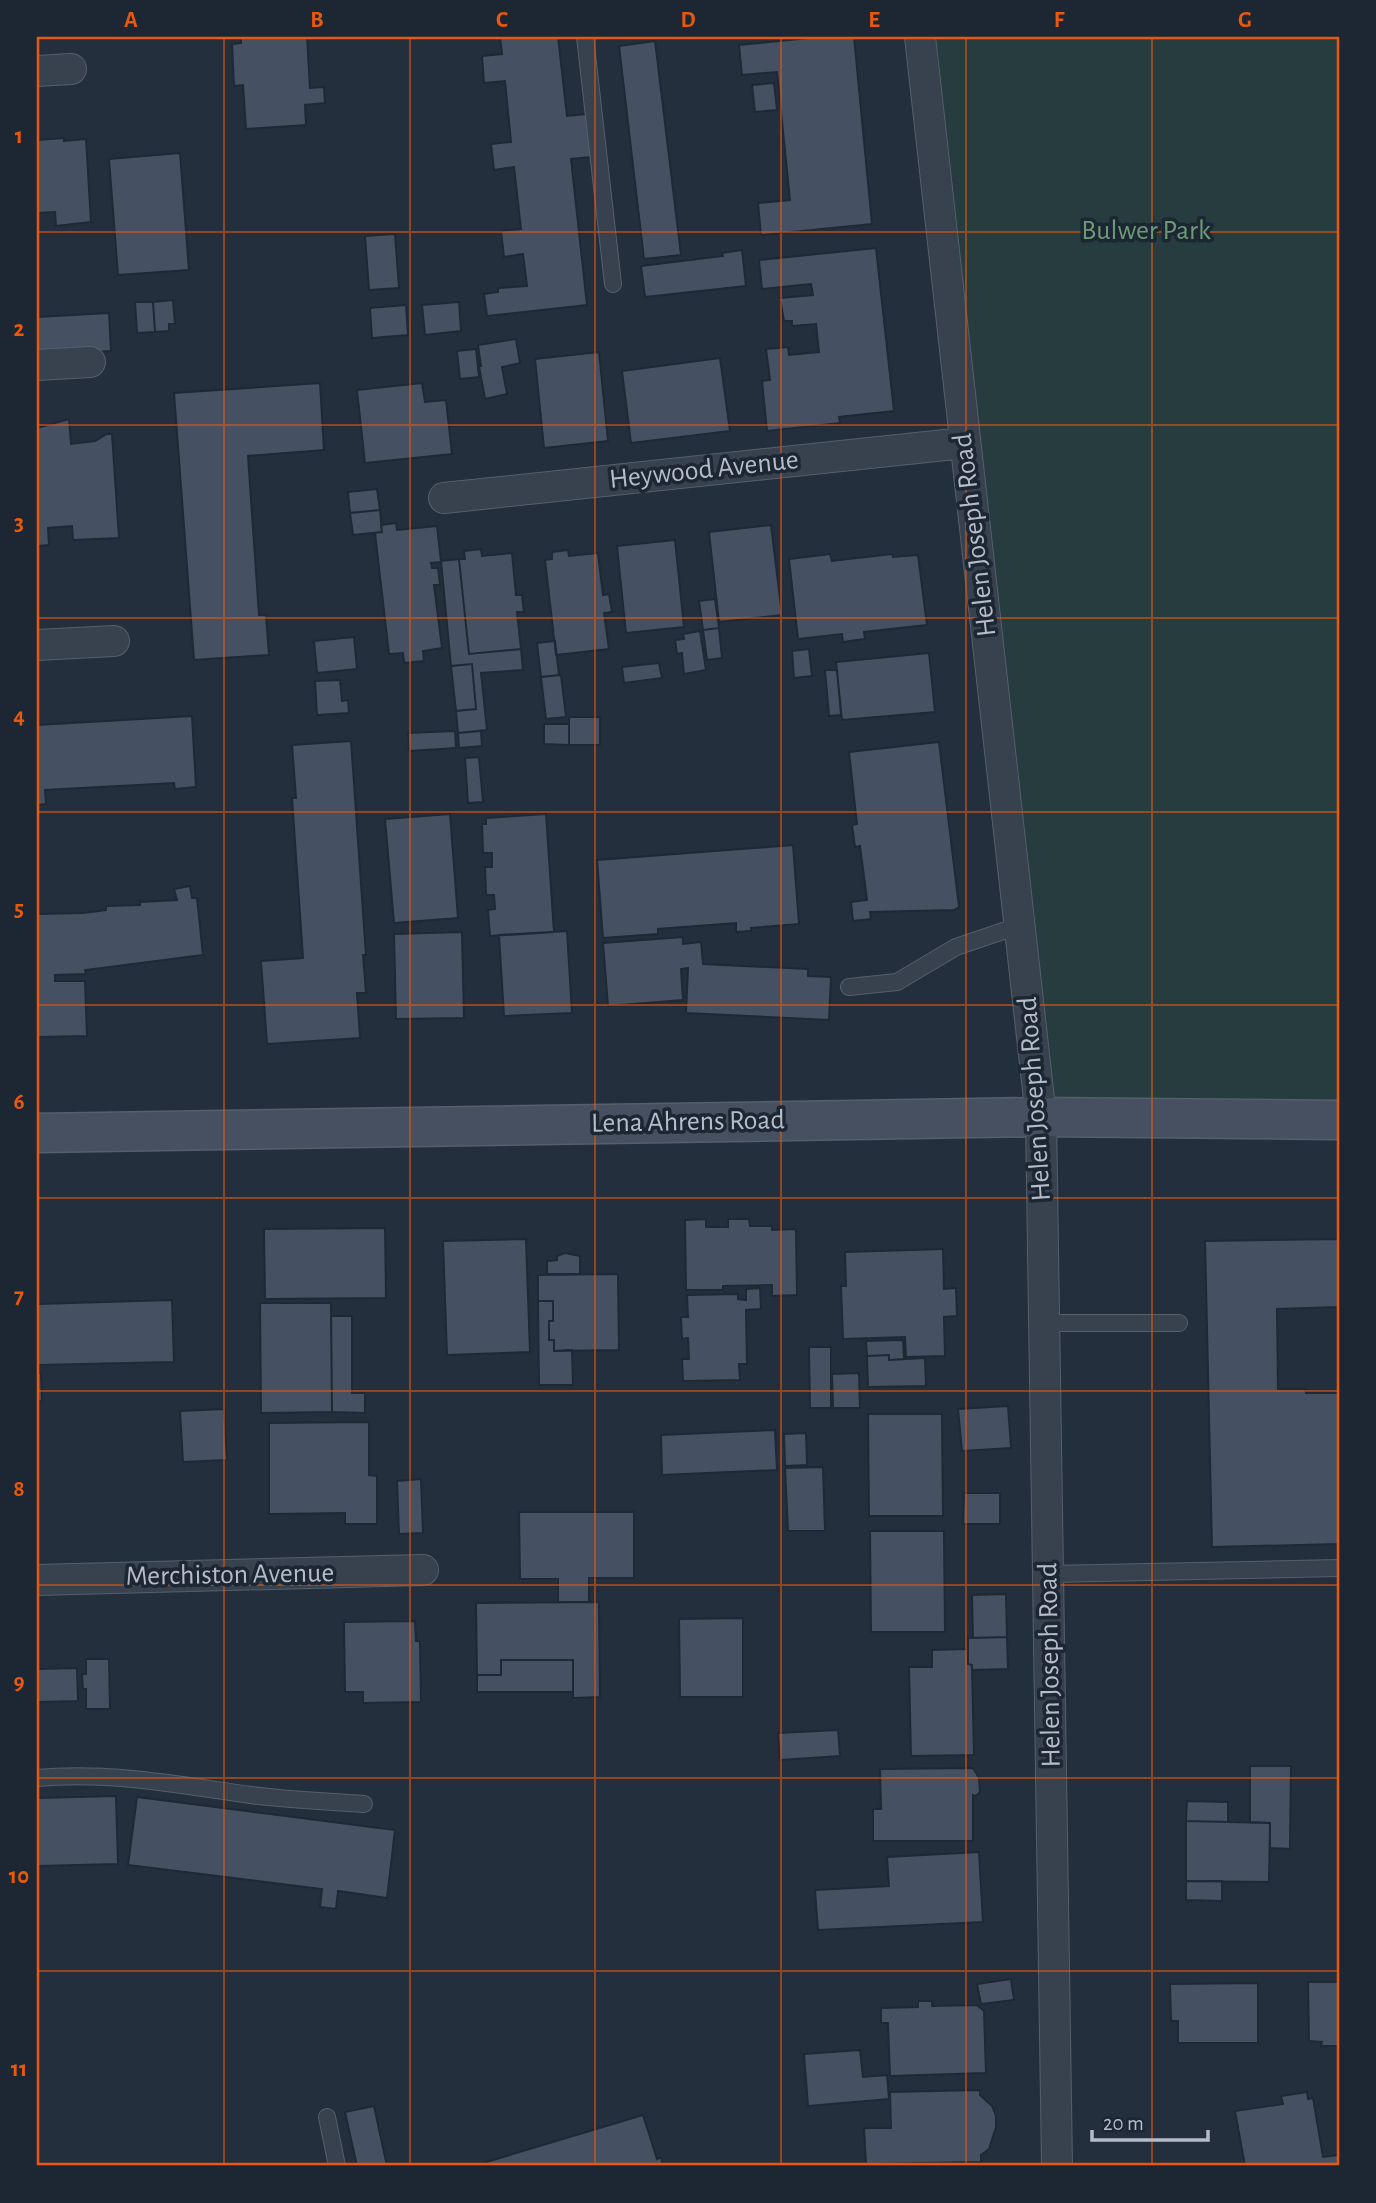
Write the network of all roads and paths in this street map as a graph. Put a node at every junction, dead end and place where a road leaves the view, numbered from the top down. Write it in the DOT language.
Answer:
graph roads {
  1 [pos="585,37"];
  2 [pos="920,37"];
  3 [pos="71,69"];
  4 [pos="37,71"];
  5 [pos="613,284"];
  6 [pos="90,362"];
  7 [pos="37,365"];
  8 [pos="964,443"];
  9 [pos="444,498"];
  10 [pos="114,641"];
  11 [pos="37,645"];
  12 [pos="1021,925"];
  13 [pos="849,987"];
  14 [pos="1041,1117"];
  15 [pos="1339,1120"];
  16 [pos="37,1133"];
  17 [pos="1045,1323"];
  18 [pos="1179,1323"];
  19 [pos="1339,1568"];
  20 [pos="423,1570"];
  21 [pos="1049,1574"];
  22 [pos="37,1580"];
  23 [pos="37,1778"];
  24 [pos="364,1804"];
  25 [pos="327,2117"];
  26 [pos="337,2166"];
  27 [pos="1057,2166"];
  1 -- 5 [label="lane"];
  2 -- 8 [label="street, Helen Joseph Road"];
  3 -- 4 [label="street"];
  6 -- 7 [label="street"];
  8 -- 9 [label="street, Heywood Avenue"];
  8 -- 12 [label="street, Helen Joseph Road"];
  10 -- 11 [label="street"];
  12 -- 13 [label="lane"];
  12 -- 14 [label="street, Helen Joseph Road"];
  14 -- 15 [label="main road, Lena Ahrens Road"];
  14 -- 16 [label="main road, Lena Ahrens Road"];
  14 -- 17 [label="street, Helen Joseph Road"];
  17 -- 18 [label="lane"];
  17 -- 21 [label="street, Helen Joseph Road"];
  19 -- 21 [label="lane"];
  20 -- 22 [label="street, Merchiston Avenue"];
  21 -- 27 [label="street, Helen Joseph Road"];
  23 -- 24 [label="lane"];
  25 -- 26 [label="lane"];
}
